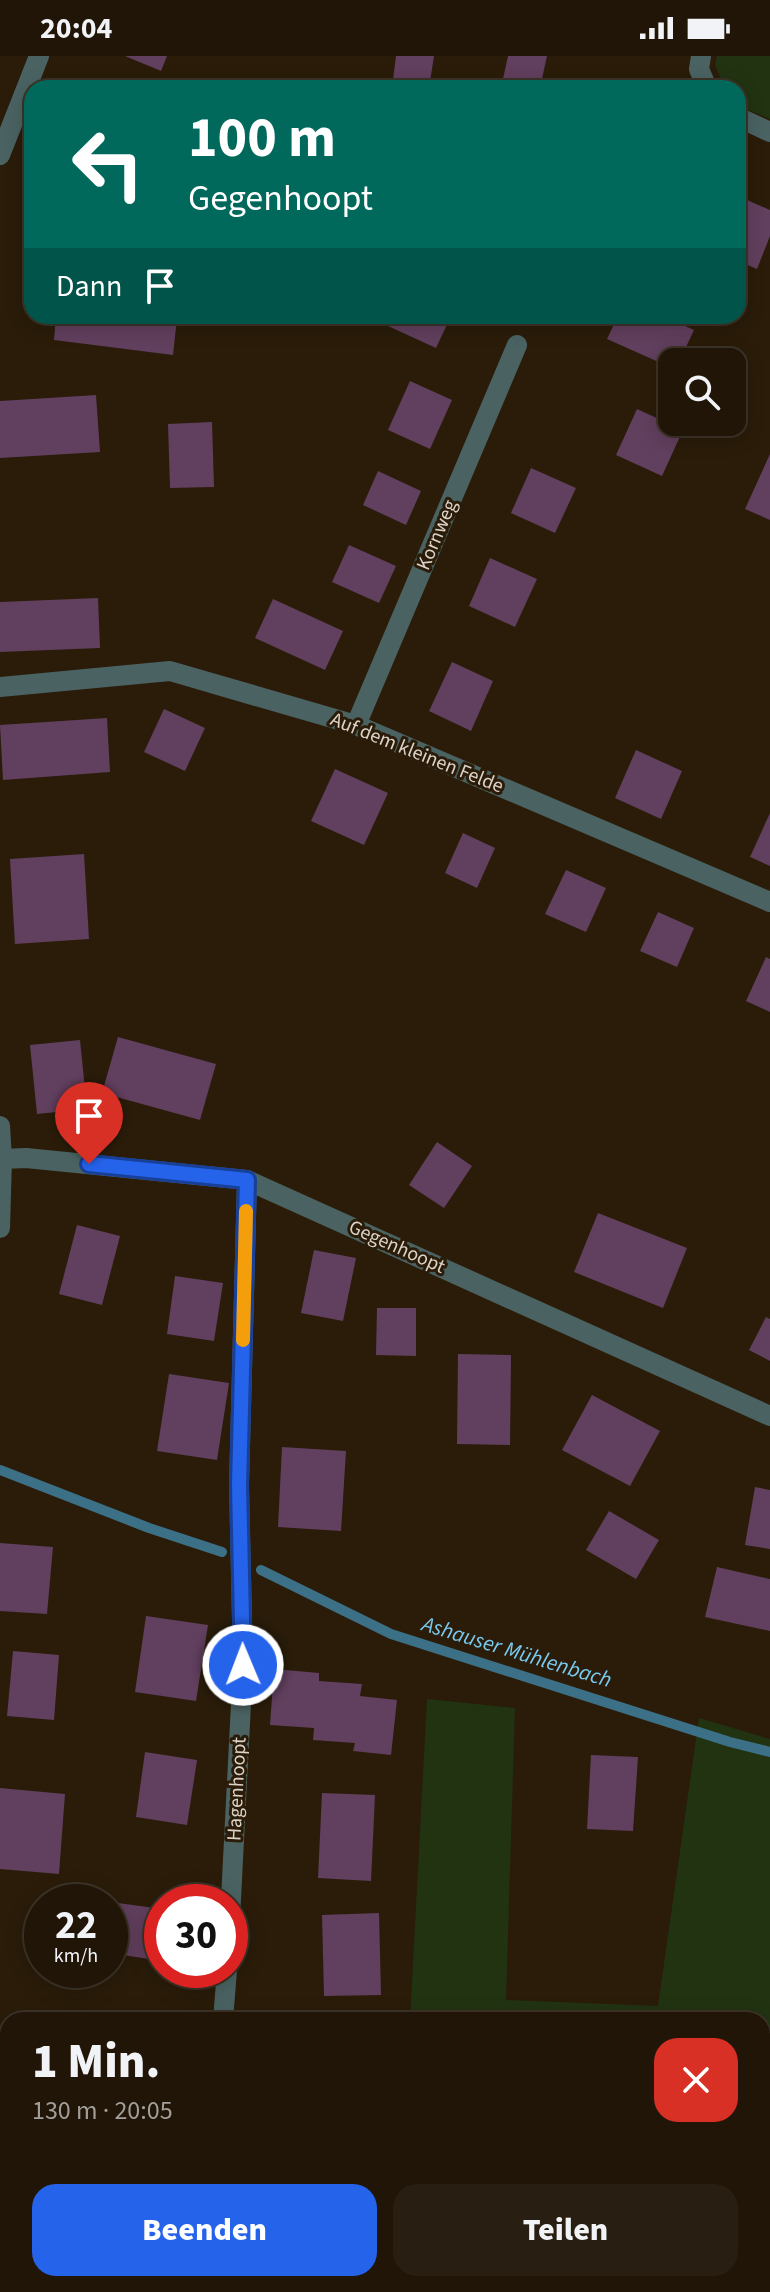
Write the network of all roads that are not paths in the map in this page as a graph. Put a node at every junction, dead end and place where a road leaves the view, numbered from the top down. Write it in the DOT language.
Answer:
graph roads {
  1 [pos="39,56"];
  2 [pos="701,56"];
  3 [pos="30,80"];
  4 [pos="704,80"];
  5 [pos="24,94"];
  6 [pos="746,121"];
  7 [pos="770,132"];
  8 [pos="0,155"];
  9 [pos="517,345"];
  10 [pos="0,687"];
  11 [pos="356,725"];
  12 [pos="770,902"];
  13 [pos="0,1126"];
  14 [pos="2,1159"];
  15 [pos="247,1180"];
  16 [pos="0,1228"];
  17 [pos="770,1416"];
  18 [pos="232,1884"];
  19 [pos="226,1988"];
  20 [pos="224,2012"];
  1 -- 3 [label="street"];
  2 -- 4 [label="street"];
  5 -- 8 [label="street"];
  6 -- 7 [label="street"];
  9 -- 11 [label="street, Kornweg"];
  10 -- 11 [label="street, Auf dem kleinen Felde"];
  11 -- 12 [label="street, Auf dem kleinen Felde"];
  13 -- 14 [label="street"];
  14 -- 15 [label="street, Gegenhoopt"];
  14 -- 16 [label="street"];
  15 -- 17 [label="street, Gegenhoopt"];
  15 -- 18 [label="street, Hagenhoopt"];
  19 -- 20 [label="street"];
}
